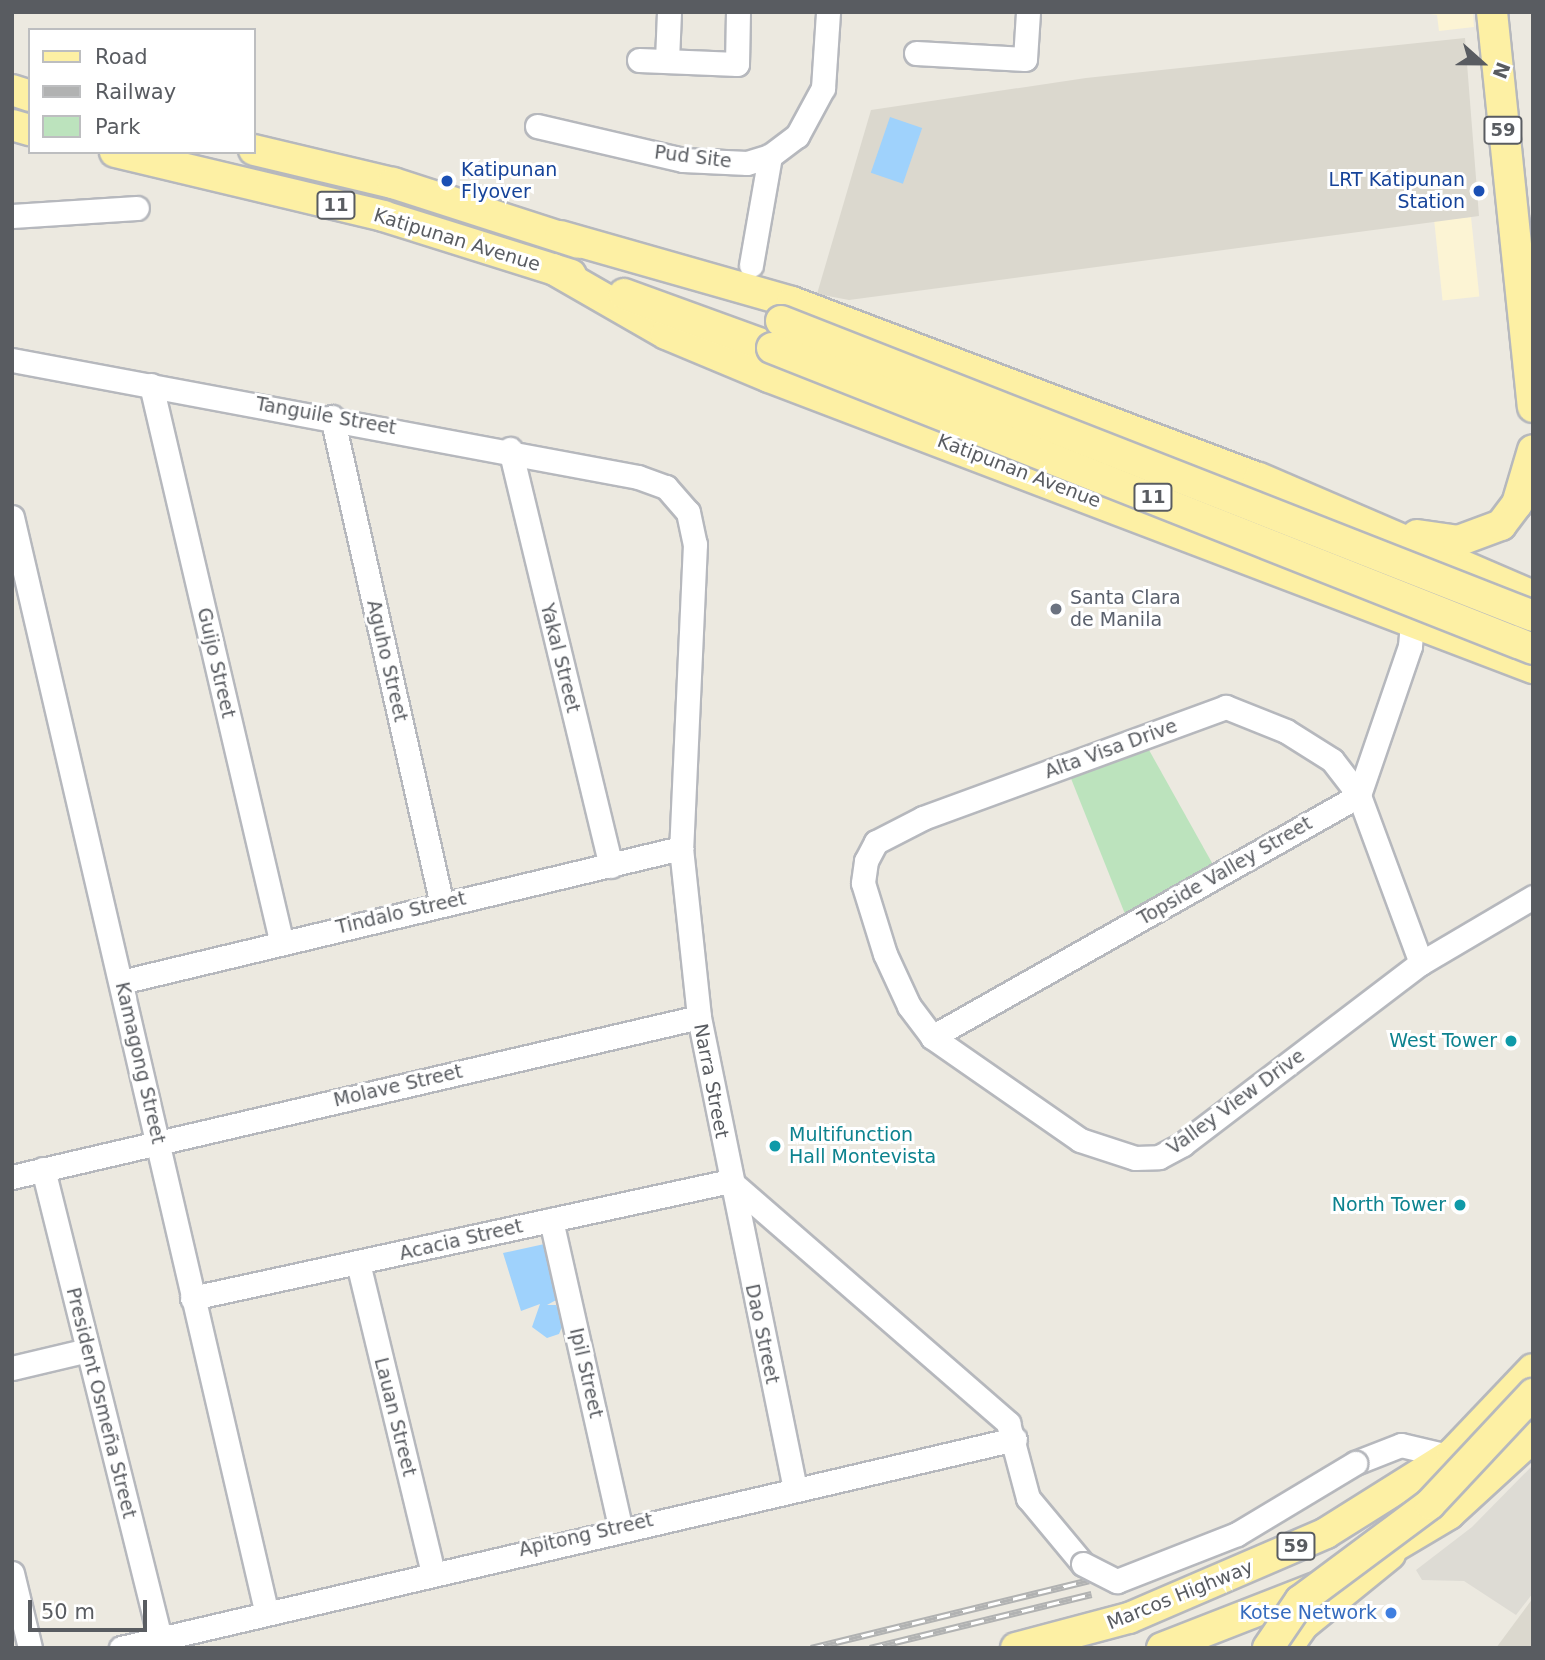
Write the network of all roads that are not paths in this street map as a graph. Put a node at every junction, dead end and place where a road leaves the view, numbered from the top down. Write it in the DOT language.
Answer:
graph roads {
  1 [pos="669,12"];
  2 [pos="738,12"];
  3 [pos="828,12"];
  4 [pos="1028,12"];
  5 [pos="1492,12"];
  6 [pos="916,53"];
  7 [pos="639,60"];
  8 [pos="667,60"];
  9 [pos="537,126"];
  10 [pos="256,150"];
  11 [pos="124,154"];
  12 [pos="770,156"];
  13 [pos="137,208"];
  14 [pos="12,216"];
  15 [pos="560,236"];
  16 [pos="751,265"];
  17 [pos="554,269"];
  18 [pos="12,360"];
  19 [pos="150,385"];
  20 [pos="1533,407"];
  21 [pos="332,417"];
  22 [pos="510,449"];
  23 [pos="1533,450"];
  24 [pos="638,477"];
  25 [pos="1259,478"];
  26 [pos="1306,498"];
  27 [pos="12,517"];
  28 [pos="1368,523"];
  29 [pos="1243,556"];
  30 [pos="1437,556"];
  31 [pos="1288,573"];
  32 [pos="1533,596"];
  33 [pos="1533,616"];
  34 [pos="1412,621"];
  35 [pos="1529,664"];
  36 [pos="1359,794"];
  37 [pos="681,848"];
  38 [pos="611,866"];
  39 [pos="1533,897"];
  40 [pos="442,904"];
  41 [pos="281,940"];
  42 [pos="1421,963"];
  43 [pos="121,982"];
  44 [pos="699,1017"];
  45 [pos="932,1037"];
  46 [pos="159,1141"];
  47 [pos="43,1169"];
  48 [pos="12,1177"];
  49 [pos="730,1181"];
  50 [pos="551,1220"];
  51 [pos="358,1263"];
  52 [pos="192,1298"];
  53 [pos="88,1350"];
  54 [pos="12,1368"];
  55 [pos="1533,1368"];
  56 [pos="1533,1394"];
  57 [pos="1533,1437"];
  58 [pos="1017,1447"];
  59 [pos="1448,1456"];
  60 [pos="794,1487"];
  61 [pos="621,1527"];
  62 [pos="1407,1541"];
  63 [pos="432,1570"];
  64 [pos="12,1573"];
  65 [pos="266,1610"];
  66 [pos="160,1638"];
  67 [pos="30,1648"];
  68 [pos="121,1648"];
  69 [pos="1016,1648"];
  70 [pos="1162,1648"];
  71 [pos="1268,1648"];
  72 [pos="1287,1648"];
  1 -- 8 [label="street"];
  2 -- 8 [label="street"];
  3 -- 12 [label="street, Pud Site"];
  4 -- 6 [label="street"];
  5 -- 20 [label="main road, 59"];
  7 -- 8 [label="street"];
  9 -- 12 [label="street, Pud Site"];
  10 -- 15 [label="main road, Katipunan Avenue / 11"];
  11 -- 17 [label="main road, Katipunan Avenue / 11"];
  12 -- 16 [label="street"];
  13 -- 14 [label="street"];
  15 -- 25 [label="main road, Katipunan Avenue / 11"];
  15 -- 33 [label="main road, Katipunan Avenue / 11, bridge"];
  17 -- 29 [label="main road, Katipunan Avenue / 11"];
  17 -- 35 [label="main road, Katipunan Avenue / 11, bridge"];
  18 -- 19 [label="street, Tanguile Street"];
  19 -- 21 [label="street, Tanguile Street"];
  19 -- 41 [label="street, Guijo Street"];
  21 -- 22 [label="street, Tanguile Street"];
  21 -- 40 [label="street, Aguho Street"];
  22 -- 24 [label="street, Tanguile Street"];
  22 -- 38 [label="street, Yakal Street"];
  23 -- 28 [label="main road"];
  24 -- 37 [label="street, Narra Street"];
  25 -- 26 [label="main road, Katipunan Avenue / 11"];
  25 -- 29 [label="main road"];
  26 -- 28 [label="main road, Katipunan Avenue / 11"];
  26 -- 31 [label="main road"];
  27 -- 43 [label="street, Kamagong Street"];
  28 -- 30 [label="main road, Katipunan Avenue / 11"];
  29 -- 31 [label="main road, Katipunan Avenue / 11"];
  30 -- 32 [label="main road, Katipunan Avenue / 11"];
  30 -- 34 [label="main road"];
  31 -- 34 [label="main road, Katipunan Avenue / 11"];
  34 -- 35 [label="main road, Katipunan Avenue / 11"];
  34 -- 36 [label="street"];
  36 -- 42 [label="street, Alta Visa Drive"];
  36 -- 45 [label="street, Topside Valley Street"];
  36 -- 45 [label="street, Alta Visa Drive"];
  37 -- 38 [label="street, Tindalo Street"];
  37 -- 44 [label="street, Narra Street"];
  38 -- 40 [label="street, Tindalo Street"];
  39 -- 42 [label="street, Valley View Drive"];
  40 -- 41 [label="street, Tindalo Street"];
  41 -- 43 [label="street, Tindalo Street"];
  42 -- 45 [label="street, Valley View Drive"];
  43 -- 46 [label="street, Kamagong Street"];
  44 -- 46 [label="street, Molave Street"];
  44 -- 49 [label="street, Narra Street"];
  46 -- 47 [label="street, Molave Street"];
  46 -- 52 [label="street, Kamagong Street"];
  47 -- 48 [label="street, Molave Street"];
  47 -- 53 [label="street, President Osmeña Street"];
  49 -- 50 [label="street, Acacia Street"];
  49 -- 58 [label="street"];
  49 -- 60 [label="street, Dao Street"];
  50 -- 51 [label="street, Acacia Street"];
  50 -- 61 [label="street, Ipil Street"];
  51 -- 52 [label="street, Acacia Street"];
  51 -- 63 [label="street, Lauan Street"];
  52 -- 65 [label="street, Kamagong Street"];
  53 -- 54 [label="street"];
  53 -- 66 [label="street, President Osmeña Street"];
  55 -- 59 [label="main road, Marcos Highway / 59"];
  56 -- 71 [label="main road, bridge"];
  57 -- 62 [label="main road, 59"];
  58 -- 59 [label="street, bridge"];
  58 -- 60 [label="street, Apitong Street"];
  59 -- 69 [label="main road, Marcos Highway / 59"];
  60 -- 61 [label="street, Apitong Street"];
  61 -- 63 [label="street, Apitong Street"];
  62 -- 70 [label="main road, 59"];
  62 -- 72 [label="main road"];
  63 -- 65 [label="street, Apitong Street"];
  64 -- 67 [label="street"];
  65 -- 66 [label="street, Apitong Street"];
  66 -- 68 [label="street, Apitong Street"];
}
